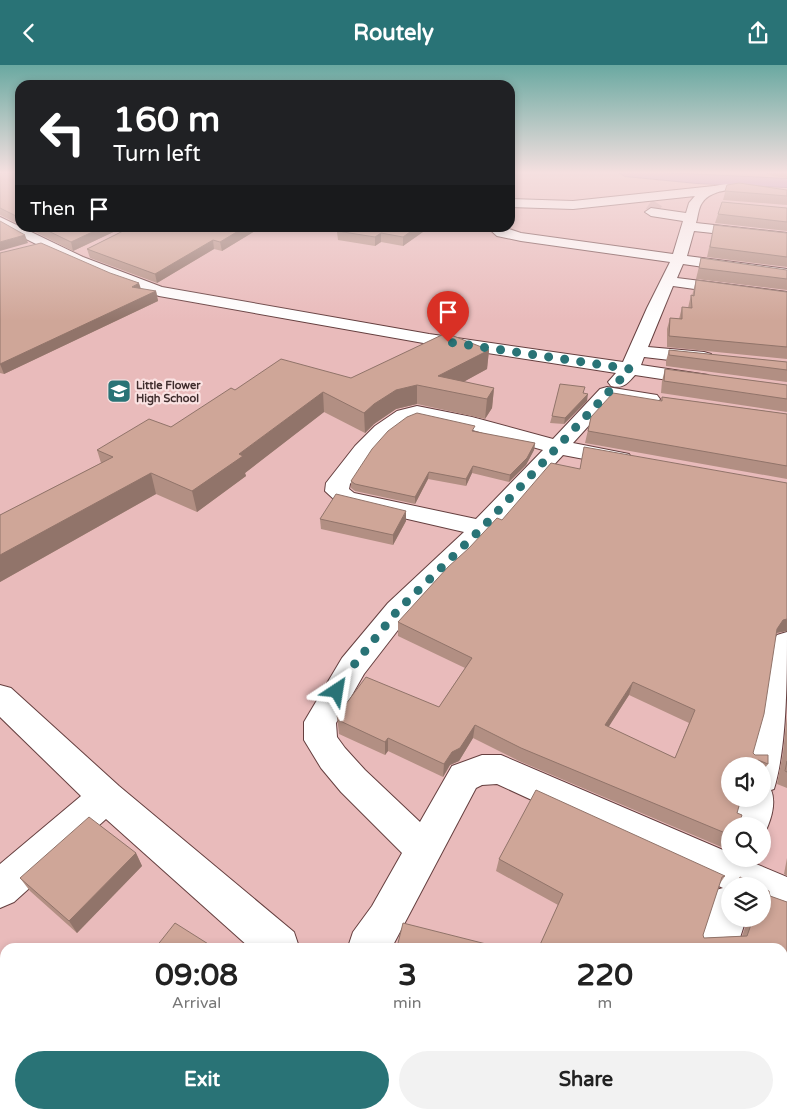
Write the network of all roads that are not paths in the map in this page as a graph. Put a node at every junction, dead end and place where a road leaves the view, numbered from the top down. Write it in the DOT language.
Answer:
graph roads {
  1 [pos="2,222"];
  2 [pos="689,222"];
  3 [pos="728,222"];
  4 [pos="15,229"];
  5 [pos="21,232"];
  6 [pos="500,232"];
  7 [pos="787,237"];
  8 [pos="46,245"];
  9 [pos="28,250"];
  10 [pos="91,250"];
  11 [pos="74,258"];
  12 [pos="678,260"];
  13 [pos="787,274"];
  14 [pos="668,281"];
  15 [pos="787,297"];
  16 [pos="639,351"];
  17 [pos="718,359"];
  18 [pos="630,369"];
  19 [pos="716,381"];
  20 [pos="607,393"];
  21 [pos="673,403"];
  22 [pos="558,447"];
  23 [pos="644,463"];
  24 [pos="482,528"];
  25 [pos="787,643"];
  26 [pos="0,697"];
  27 [pos="767,757"];
  28 [pos="106,797"];
  29 [pos="424,850"];
  30 [pos="728,877"];
  31 [pos="0,889"];
  32 [pos="771,892"];
  33 [pos="787,897"];
  34 [pos="723,927"];
  35 [pos="274,943"];
  36 [pos="371,943"];
  37 [pos="718,943"];
  1 -- 4 [label="street"];
  2 -- 12 [label="street"];
  3 -- 7 [label="street"];
  5 -- 8 [label="street"];
  6 -- 12 [label="street"];
  8 -- 9 [label="street"];
  8 -- 11 [label="street"];
  10 -- 11 [label="street"];
  11 -- 18 [label="street"];
  12 -- 13 [label="street"];
  12 -- 14 [label="street"];
  14 -- 15 [label="street"];
  14 -- 16 [label="street"];
  16 -- 17 [label="street"];
  16 -- 18 [label="street"];
  18 -- 19 [label="street"];
  18 -- 20 [label="street"];
  20 -- 21 [label="street"];
  20 -- 22 [label="street"];
  22 -- 23 [label="street"];
  22 -- 24 [label="street"];
  22 -- 24 [label="street"];
  24 -- 29 [label="street"];
  25 -- 27 [label="street"];
  26 -- 28 [label="street"];
  28 -- 31 [label="street"];
  28 -- 35 [label="street"];
  29 -- 30 [label="street"];
  29 -- 36 [label="street"];
  32 -- 33 [label="street"];
  34 -- 37 [label="street"];
}
